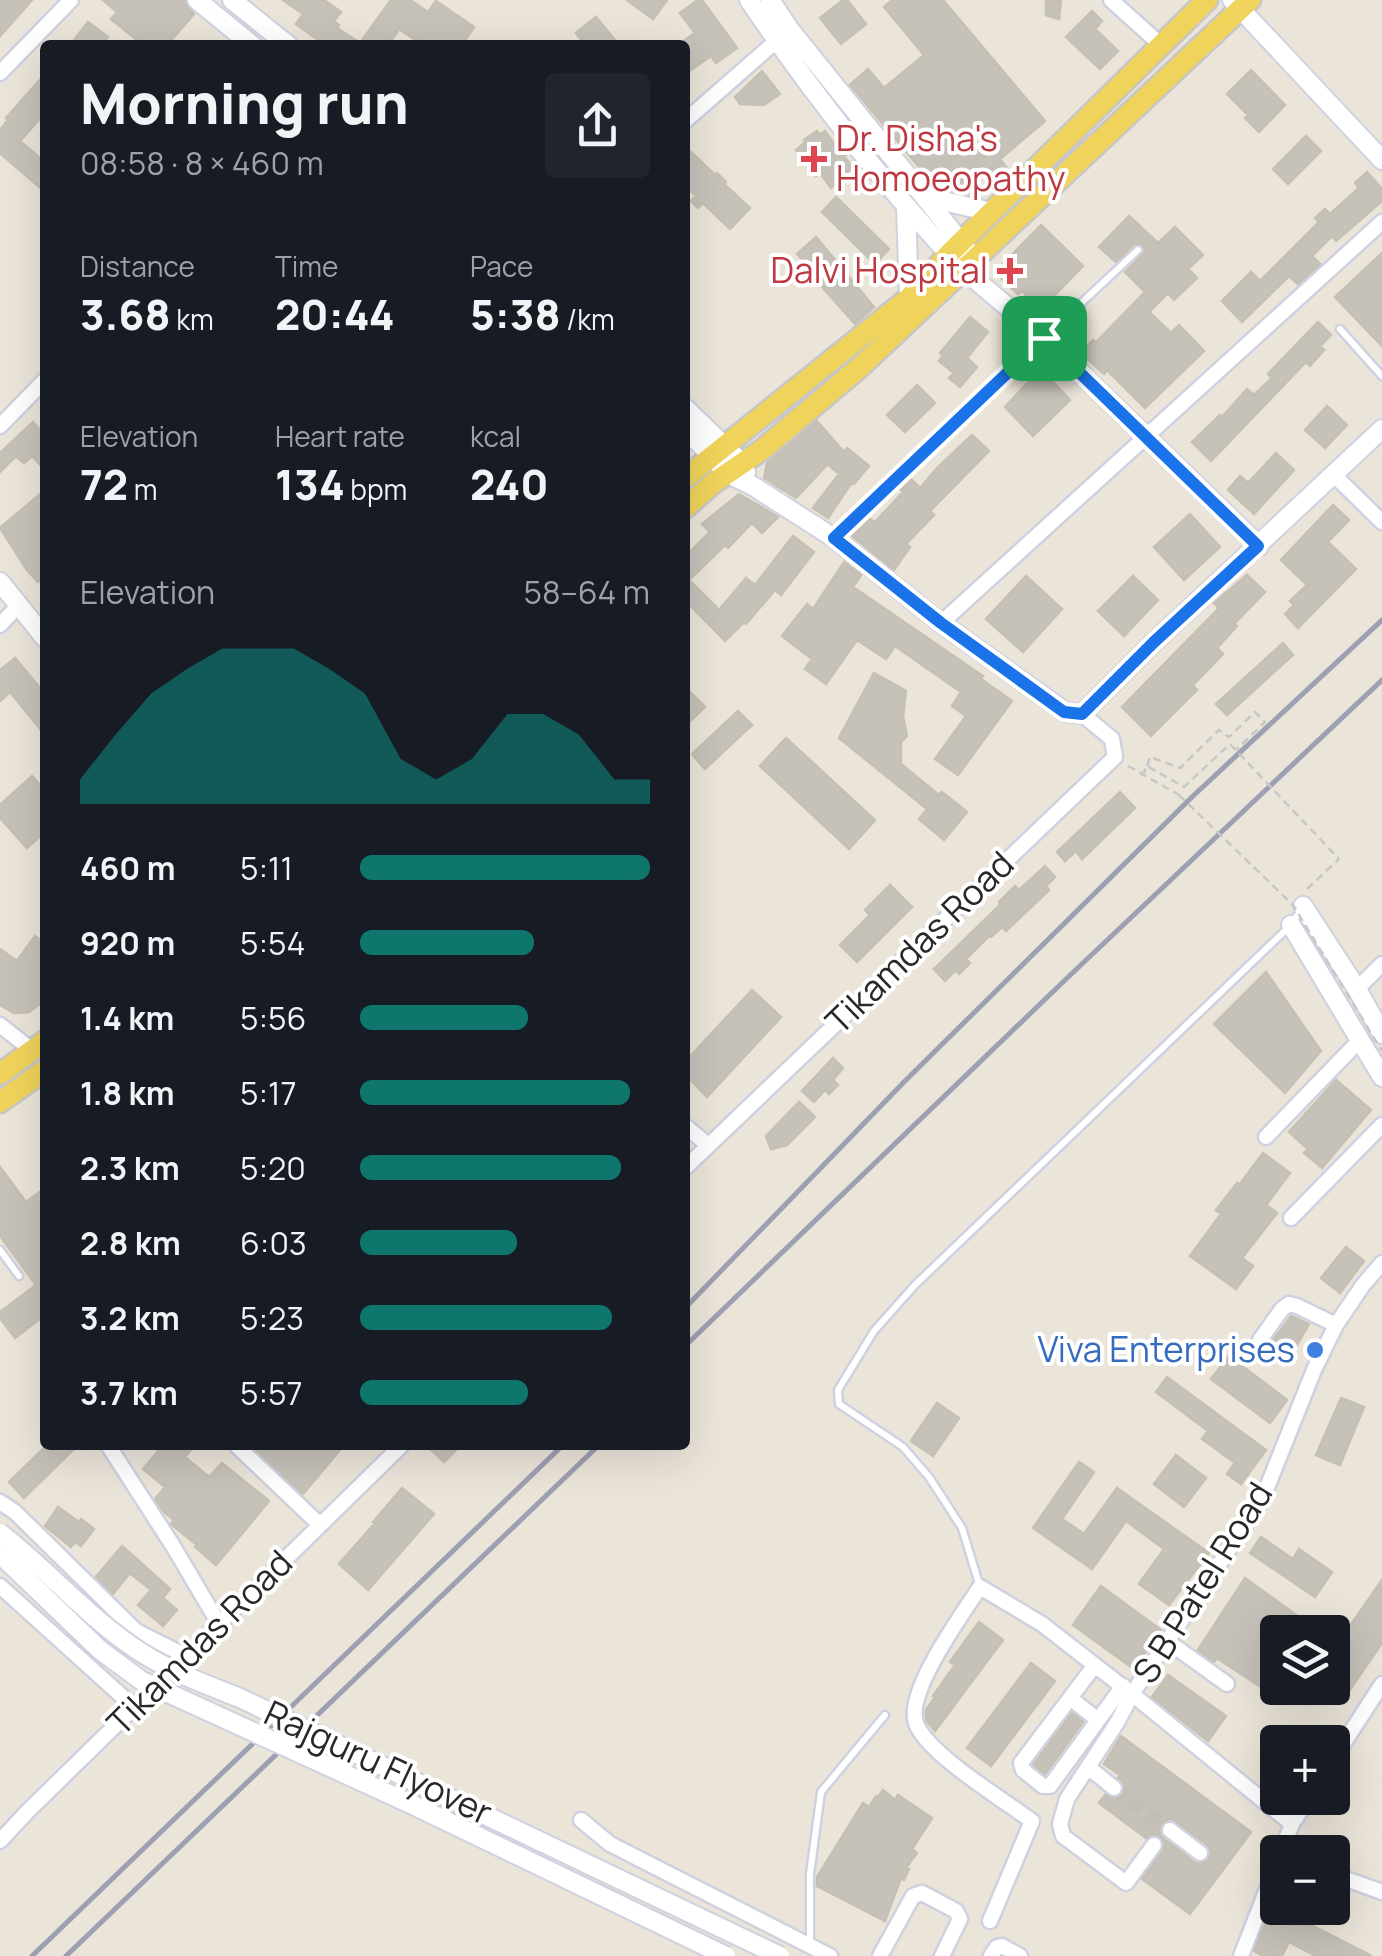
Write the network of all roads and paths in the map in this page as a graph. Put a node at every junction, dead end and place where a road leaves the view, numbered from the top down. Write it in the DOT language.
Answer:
graph roads {
  1 [pos="71,0"];
  2 [pos="198,0"];
  3 [pos="232,0"];
  4 [pos="749,0"];
  5 [pos="770,0"];
  6 [pos="1111,0"];
  7 [pos="1208,0"];
  8 [pos="1241,3"];
  9 [pos="783,35"];
  10 [pos="246,40"];
  11 [pos="282,40"];
  12 [pos="1161,45"];
  13 [pos="0,73"];
  14 [pos="690,117"];
  15 [pos="1382,160"];
  16 [pos="926,197"];
  17 [pos="906,207"];
  18 [pos="991,212"];
  19 [pos="1382,222"];
  20 [pos="955,248"];
  21 [pos="1138,250"];
  22 [pos="969,265"];
  23 [pos="908,298"];
  24 [pos="1340,328"];
  25 [pos="1044,338"];
  26 [pos="1382,376"];
  27 [pos="40,385"];
  28 [pos="690,415"];
  29 [pos="0,426"];
  30 [pos="1382,429"];
  31 [pos="690,431"];
  32 [pos="1146,436"];
  33 [pos="717,450"];
  34 [pos="735,468"];
  35 [pos="690,474"];
  36 [pos="1334,475"];
  37 [pos="690,504"];
  38 [pos="1382,522"];
  39 [pos="834,538"];
  40 [pos="1258,546"];
  41 [pos="0,582"];
  42 [pos="18,606"];
  43 [pos="941,623"];
  44 [pos="0,626"];
  45 [pos="40,632"];
  46 [pos="1082,714"];
  47 [pos="1236,750"];
  48 [pos="1148,766"];
  49 [pos="1300,902"];
  50 [pos="1291,925"];
  51 [pos="1382,964"];
  52 [pos="1357,988"];
  53 [pos="0,1025"];
  54 [pos="1382,1034"];
  55 [pos="1359,1040"];
  56 [pos="38,1046"];
  57 [pos="1382,1051"];
  58 [pos="0,1074"];
  59 [pos="40,1074"];
  60 [pos="1382,1077"];
  61 [pos="0,1102"];
  62 [pos="1382,1125"];
  63 [pos="690,1130"];
  64 [pos="1266,1136"];
  65 [pos="708,1145"];
  66 [pos="690,1163"];
  67 [pos="1292,1218"];
  68 [pos="0,1250"];
  69 [pos="1382,1263"];
  70 [pos="19,1276"];
  71 [pos="1336,1325"];
  72 [pos="1260,1340"];
  73 [pos="111,1450"];
  74 [pos="241,1450"];
  75 [pos="397,1450"];
  76 [pos="0,1502"];
  77 [pos="320,1525"];
  78 [pos="0,1533"];
  79 [pos="0,1554"];
  80 [pos="0,1586"];
  81 [pos="980,1587"];
  82 [pos="219,1624"];
  83 [pos="1167,1640"];
  84 [pos="188,1657"];
  85 [pos="1096,1665"];
  86 [pos="1227,1684"];
  87 [pos="1382,1684"];
  88 [pos="1127,1690"];
  89 [pos="1070,1698"];
  90 [pos="134,1708"];
  91 [pos="885,1715"];
  92 [pos="1098,1720"];
  93 [pos="1350,1733"];
  94 [pos="1088,1768"];
  95 [pos="1114,1788"];
  96 [pos="1298,1815"];
  97 [pos="581,1820"];
  98 [pos="1292,1824"];
  99 [pos="1167,1830"];
  100 [pos="1287,1835"];
  101 [pos="0,1841"];
  102 [pos="1154,1845"];
  103 [pos="1200,1853"];
  104 [pos="1350,1880"];
  105 [pos="1382,1892"];
  106 [pos="1260,1907"];
  107 [pos="990,1921"];
  108 [pos="810,1945"];
  109 [pos="726,1956"];
  110 [pos="780,1956"];
  111 [pos="830,1956"];
  112 [pos="880,1956"];
  113 [pos="942,1956"];
  114 [pos="991,1956"];
  115 [pos="1020,1956"];
  116 [pos="1241,1956"];
  1 -- 13 [label="street"];
  2 -- 10 [label="main road"];
  3 -- 11 [label="main road"];
  4 -- 9 [label="main road"];
  5 -- 9 [label="main road"];
  6 -- 12 [label="street"];
  7 -- 12 [label="main road"];
  8 -- 15 [label="main road"];
  8 -- 22 [label="main road"];
  9 -- 14 [label="street"];
  9 -- 16 [label="main road"];
  9 -- 17 [label="main road"];
  12 -- 18 [label="main road"];
  16 -- 18 [label="main road"];
  16 -- 20 [label="main road"];
  17 -- 20 [label="main road"];
  17 -- 23 [label="main road"];
  18 -- 20 [label="main road"];
  19 -- 32 [label="street"];
  20 -- 22 [label="main road"];
  20 -- 23 [label="main road"];
  21 -- 25 [label="lane"];
  22 -- 25 [label="main road"];
  22 -- 34 [label="main road"];
  23 -- 33 [label="main road"];
  24 -- 26 [label="lane"];
  25 -- 32 [label="main road"];
  25 -- 39 [label="street"];
  27 -- 29 [label="street"];
  28 -- 33 [label="main road"];
  30 -- 36 [label="main road"];
  31 -- 33 [label="main road"];
  32 -- 40 [label="main road"];
  32 -- 43 [label="street"];
  33 -- 34 [label="main road"];
  33 -- 35 [label="main road"];
  34 -- 37 [label="main road"];
  34 -- 39 [label="main road"];
  36 -- 38 [label="street"];
  36 -- 40 [label="main road"];
  39 -- 43 [label="main road"];
  40 -- 46 [label="main road"];
  41 -- 42 [label="main road"];
  42 -- 44 [label="street"];
  42 -- 45 [label="main road"];
  43 -- 46 [label="main road"];
  46 -- 65 [label="street, Tikamdas Road"];
  47 -- 48 [label="path, bridge"];
  47 -- 48 [label="path"];
  47 -- 49 [label="path, bridge"];
  48 -- 49 [label="path, bridge"];
  49 -- 50 [label="lane"];
  49 -- 52 [label="main road"];
  49 -- 57 [label="path, bridge"];
  50 -- 55 [label="main road"];
  50 -- 81 [label="lane"];
  51 -- 52 [label="street"];
  52 -- 54 [label="main road"];
  53 -- 56 [label="street"];
  55 -- 60 [label="main road"];
  55 -- 64 [label="street"];
  56 -- 58 [label="main road"];
  59 -- 61 [label="main road"];
  62 -- 67 [label="street"];
  63 -- 65 [label="street"];
  65 -- 66 [label="street, Tikamdas Road"];
  68 -- 70 [label="lane"];
  69 -- 71 [label="street, S B Patel Road"];
  71 -- 72 [label="street"];
  71 -- 83 [label="street, S B Patel Road"];
  73 -- 82 [label="street"];
  74 -- 77 [label="street"];
  75 -- 77 [label="street, Tikamdas Road"];
  76 -- 84 [label="street"];
  77 -- 82 [label="street, Tikamdas Road"];
  78 -- 110 [label="main road, Rajguru Flyover, bridge"];
  79 -- 109 [label="main road, Rajguru Flyover, bridge"];
  80 -- 90 [label="street"];
  81 -- 85 [label="street"];
  81 -- 107 [label="street"];
  82 -- 84 [label="street, Tikamdas Road"];
  83 -- 86 [label="street"];
  83 -- 88 [label="street, S B Patel Road"];
  84 -- 90 [label="street, Tikamdas Road"];
  85 -- 88 [label="street"];
  85 -- 89 [label="street"];
  87 -- 93 [label="street"];
  88 -- 92 [label="street"];
  88 -- 94 [label="street"];
  88 -- 98 [label="street, S B Patel Road"];
  89 -- 92 [label="street"];
  89 -- 92 [label="street"];
  90 -- 101 [label="street, Tikamdas Road"];
  91 -- 108 [label="lane"];
  94 -- 95 [label="street"];
  94 -- 102 [label="street"];
  96 -- 98 [label="street"];
  97 -- 108 [label="street"];
  98 -- 100 [label="street"];
  99 -- 103 [label="street"];
  104 -- 105 [label="street"];
  106 -- 116 [label="street"];
  108 -- 111 [label="street"];
  112 -- 113 [label="street"];
  114 -- 115 [label="street"];
}
